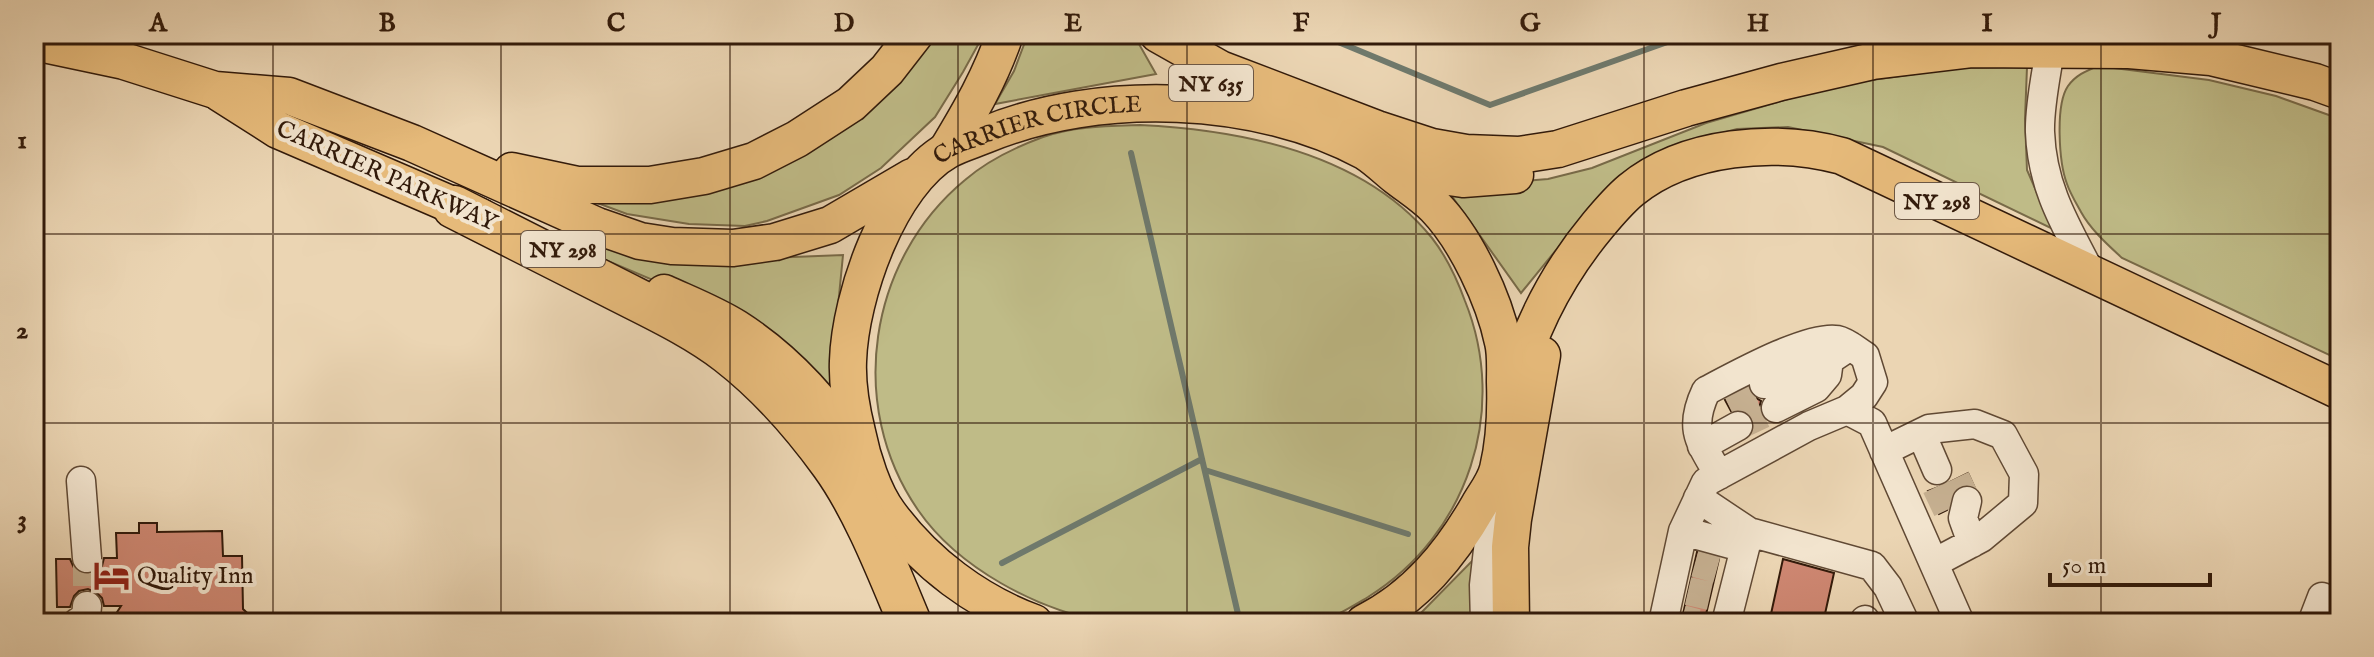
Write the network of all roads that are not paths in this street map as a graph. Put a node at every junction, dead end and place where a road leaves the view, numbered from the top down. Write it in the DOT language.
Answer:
graph roads {
  1 [pos="915,34"];
  2 [pos="1005,34"];
  3 [pos="1155,34"];
  4 [pos="2194,34"];
  5 [pos="1986,41"];
  6 [pos="34,42"];
  7 [pos="2051,42"];
  8 [pos="2244,65"];
  9 [pos="1781,82"];
  10 [pos="215,90"];
  11 [pos="2340,91"];
  12 [pos="1280,118"];
  13 [pos="412,143"];
  14 [pos="1368,154"];
  15 [pos="933,161"];
  16 [pos="454,207"];
  17 [pos="2091,274"];
  18 [pos="1556,283"];
  19 [pos="1839,353"];
  20 [pos="2340,391"];
  21 [pos="1770,396"];
  22 [pos="1847,410"];
  23 [pos="1732,414"];
  24 [pos="1506,415"];
  25 [pos="1699,433"];
  26 [pos="1921,433"];
  27 [pos="1884,451"];
  28 [pos="867,469"];
  29 [pos="1497,474"];
  30 [pos="1719,475"];
  31 [pos="81,481"];
  32 [pos="1698,498"];
  33 [pos="1954,501"];
  34 [pos="887,512"];
  35 [pos="1715,554"];
  36 [pos="87,558"];
  37 [pos="1934,563"];
  38 [pos="1706,600"];
  39 [pos="2340,604"];
  40 [pos="1670,619"];
  41 [pos="910,623"];
  42 [pos="931,623"];
  43 [pos="1034,623"];
  44 [pos="1364,623"];
  45 [pos="1485,623"];
  46 [pos="1511,623"];
  47 [pos="1905,623"];
  48 [pos="1960,623"];
  49 [pos="2312,623"];
  1 -- 13 [label="main road"];
  2 -- 15 [label="main road"];
  3 -- 9 [label="main road"];
  3 -- 12 [label="main road, NY 635"];
  4 -- 8 [label="main road"];
  5 -- 7 [label="main road, NY 298"];
  5 -- 9 [label="main road, NY 298"];
  6 -- 10 [label="main road, CARRIER PARKWAY / NY 298"];
  7 -- 8 [label="main road, NY 298"];
  7 -- 17 [label="street"];
  8 -- 11 [label="main road, NY 298"];
  9 -- 14 [label="main road, NY 298"];
  10 -- 13 [label="main road, CARRIER PARKWAY / NY 298"];
  10 -- 16 [label="main road, CARRIER PARKWAY / NY 298"];
  12 -- 14 [label="main road, CARRIER CIRCLE / NY 298"];
  12 -- 15 [label="main road, CARRIER CIRCLE / NY 298"];
  13 -- 15 [label="main road, CARRIER PARKWAY / NY 298"];
  14 -- 24 [label="main road, CARRIER CIRCLE"];
  15 -- 28 [label="main road, CARRIER CIRCLE"];
  16 -- 28 [label="main road, CARRIER PARKWAY / NY 298"];
  16 -- 41 [label="highway"];
  17 -- 18 [label="main road, NY 298"];
  17 -- 20 [label="main road, NY 298"];
  18 -- 24 [label="main road, NY 298"];
  18 -- 46 [label="main road"];
  19 -- 21 [label="street"];
  19 -- 22 [label="street"];
  19 -- 25 [label="street"];
  22 -- 27 [label="street"];
  22 -- 30 [label="street"];
  23 -- 25 [label="street"];
  24 -- 29 [label="main road, CARRIER CIRCLE / NY 298"];
  25 -- 30 [label="street"];
  26 -- 27 [label="street"];
  26 -- 33 [label="street"];
  26 -- 33 [label="street"];
  27 -- 37 [label="street"];
  28 -- 34 [label="main road, CARRIER CIRCLE / NY 298"];
  29 -- 44 [label="main road, CARRIER CIRCLE / NY 298"];
  29 -- 45 [label="street"];
  30 -- 32 [label="street"];
  31 -- 36 [label="street"];
  32 -- 35 [label="street"];
  32 -- 35 [label="street"];
  33 -- 37 [label="street"];
  34 -- 42 [label="highway"];
  34 -- 43 [label="main road, CARRIER CIRCLE / NY 298"];
  35 -- 38 [label="street"];
  35 -- 38 [label="street"];
  35 -- 47 [label="street"];
  37 -- 48 [label="street"];
  38 -- 40 [label="street"];
  39 -- 49 [label="street"];
}
